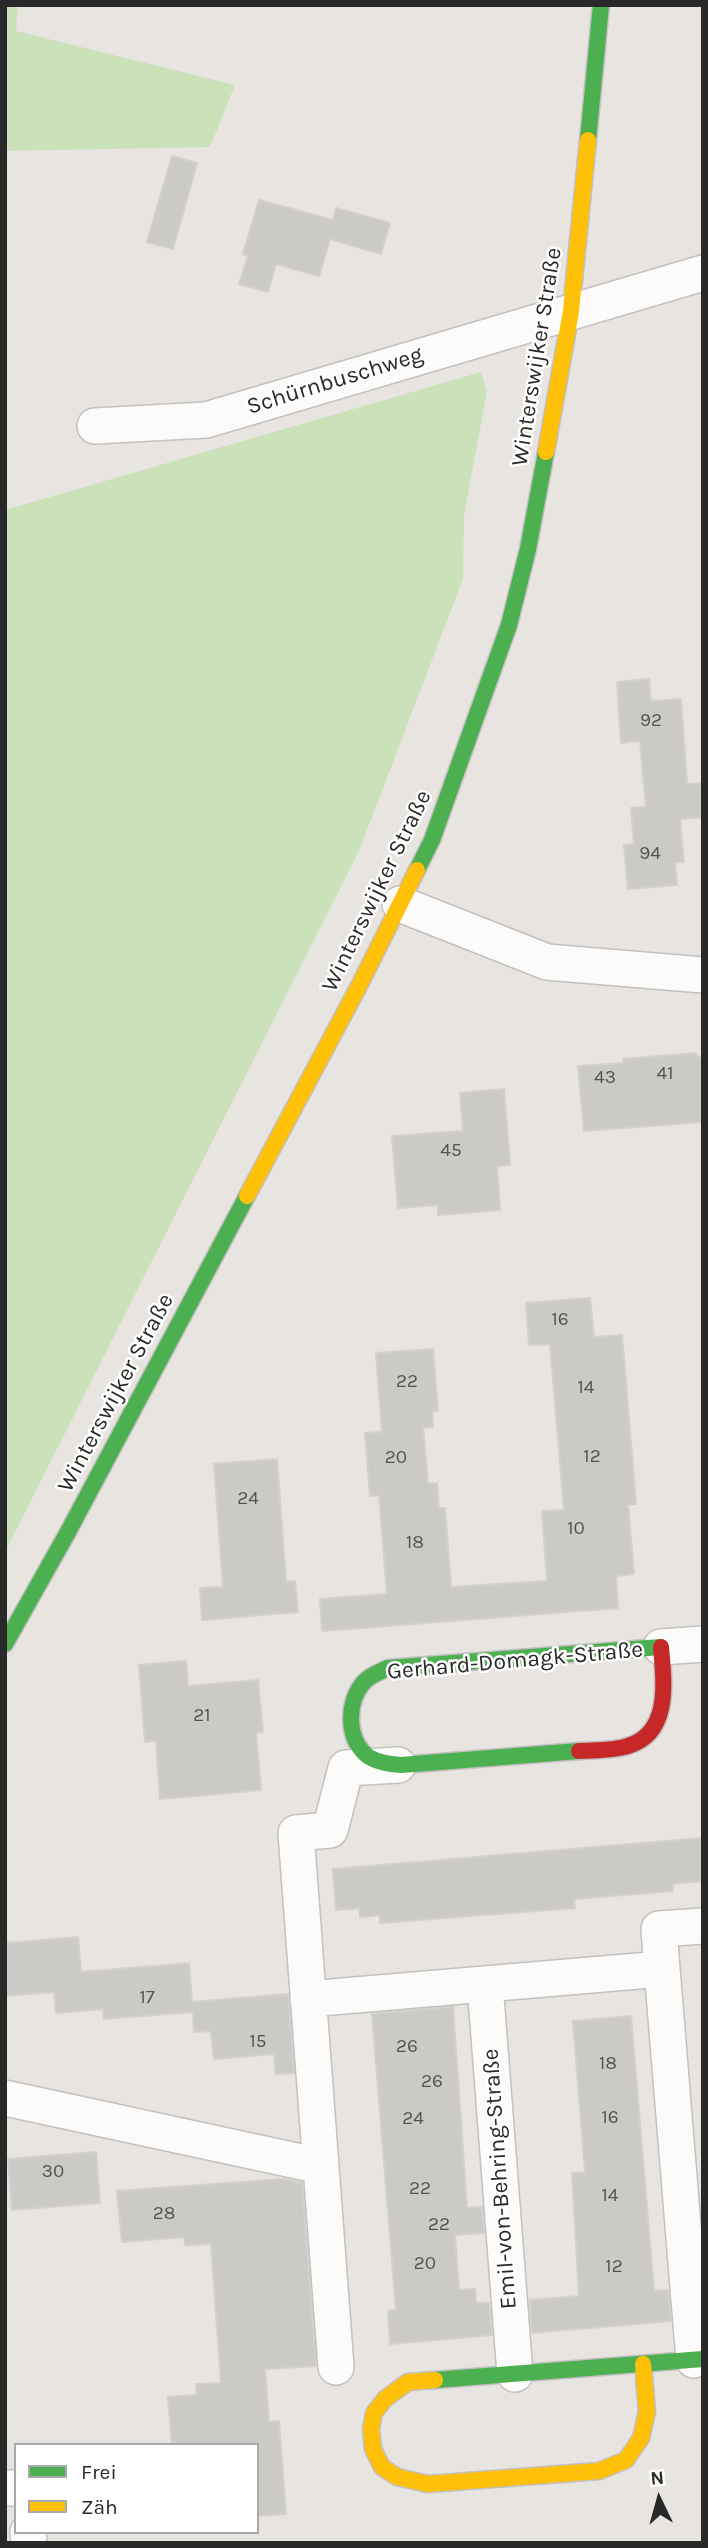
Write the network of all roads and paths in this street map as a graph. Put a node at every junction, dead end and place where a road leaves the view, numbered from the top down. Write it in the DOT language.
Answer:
graph roads {
  1 [pos="601,5"];
  2 [pos="703,273"];
  3 [pos="571,311"];
  4 [pos="94,426"];
  5 [pos="400,904"];
  6 [pos="703,975"];
  7 [pos="5,1644"];
  8 [pos="703,1644"];
  9 [pos="661,1647"];
  10 [pos="401,1765"];
  11 [pos="703,1926"];
  12 [pos="662,1969"];
  13 [pos="485,1984"];
  14 [pos="307,1999"];
  15 [pos="5,2098"];
  16 [pos="320,2166"];
  17 [pos="698,2360"];
  18 [pos="643,2364"];
  19 [pos="336,2367"];
  20 [pos="515,2374"];
  1 -- 3 [label="main road, Winterswijker Straße"];
  2 -- 3 [label="street, Schürnbuschweg"];
  3 -- 4 [label="street, Schürnbuschweg"];
  3 -- 5 [label="main road, Winterswijker Straße"];
  5 -- 6 [label="street"];
  5 -- 7 [label="main road, Winterswijker Straße"];
  8 -- 9 [label="street, Gerhard-Domagk-Straße"];
  9 -- 10 [label="main road, Gerhard-Domagk-Straße"];
  9 -- 10 [label="main road, Gerhard-Domagk-Straße"];
  10 -- 14 [label="street, Gerhard-Domagk-Straße"];
  11 -- 12 [label="street"];
  12 -- 13 [label="street"];
  12 -- 17 [label="street"];
  13 -- 14 [label="street"];
  13 -- 20 [label="street, Emil-von-Behring-Straße"];
  14 -- 16 [label="street"];
  15 -- 16 [label="street"];
  16 -- 19 [label="street"];
  17 -- 18 [label="main road"];
  18 -- 20 [label="main road"];
  18 -- 20 [label="main road"];
}
